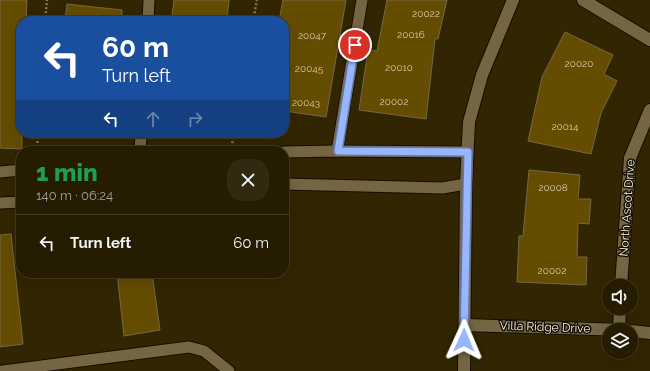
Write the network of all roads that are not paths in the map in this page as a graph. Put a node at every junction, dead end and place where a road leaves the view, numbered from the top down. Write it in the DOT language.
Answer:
graph roads {
  1 [pos="149,0"];
  2 [pos="362,0"];
  3 [pos="513,0"];
  4 [pos="583,0"];
  5 [pos="148,16"];
  6 [pos="650,40"];
  7 [pos="650,110"];
  8 [pos="338,151"];
  9 [pos="289,152"];
  10 [pos="468,152"];
  11 [pos="16,170"];
  12 [pos="0,172"];
  13 [pos="289,184"];
  14 [pos="466,184"];
  15 [pos="16,202"];
  16 [pos="0,203"];
  17 [pos="622,279"];
  18 [pos="465,325"];
  19 [pos="602,329"];
  20 [pos="638,332"];
  21 [pos="650,333"];
  22 [pos="3,371"];
  23 [pos="229,371"];
  24 [pos="464,371"];
  1 -- 5 [label="lane"];
  2 -- 8 [label="lane"];
  3 -- 10 [label="street"];
  4 -- 6 [label="street"];
  7 -- 17 [label="street, North Ascot Drive"];
  8 -- 9 [label="lane"];
  8 -- 10 [label="lane"];
  10 -- 14 [label="street"];
  11 -- 12 [label="lane"];
  13 -- 14 [label="lane"];
  14 -- 18 [label="street"];
  15 -- 16 [label="lane"];
  18 -- 19 [label="street, Villa Ridge Drive"];
  18 -- 24 [label="street"];
  20 -- 21 [label="street"];
  22 -- 23 [label="lane"];
}
